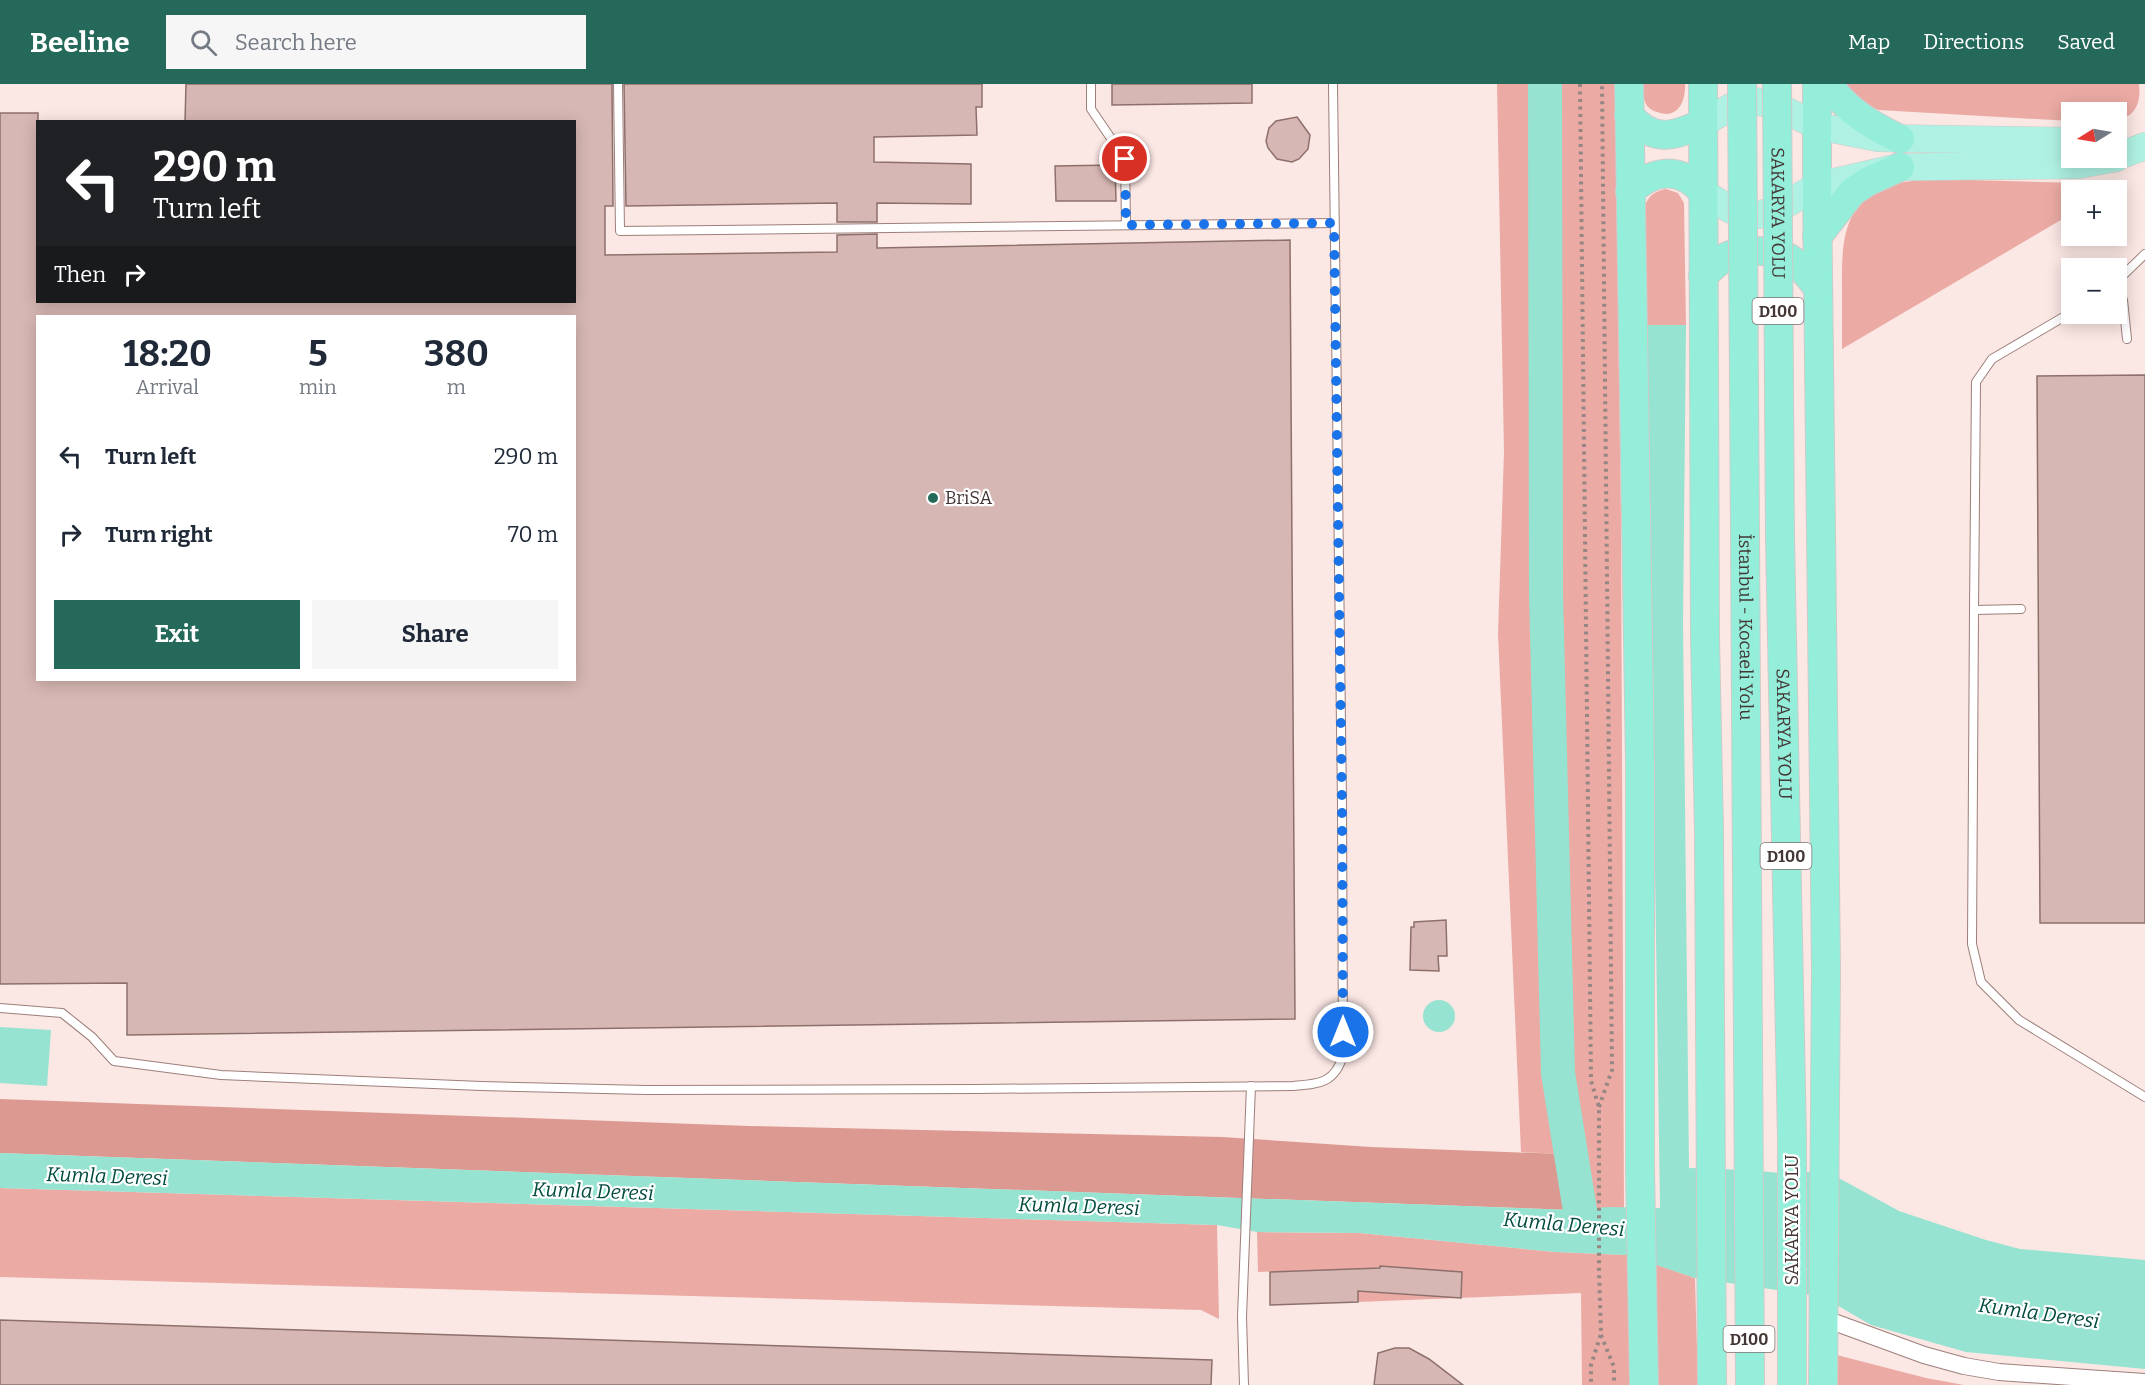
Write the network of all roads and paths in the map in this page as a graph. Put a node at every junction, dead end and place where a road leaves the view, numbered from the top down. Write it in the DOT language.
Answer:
graph roads {
  1 [pos="618,84"];
  2 [pos="1091,84"];
  3 [pos="1333,84"];
  4 [pos="1580,84"];
  5 [pos="1602,84"];
  6 [pos="1629,84"];
  7 [pos="1702,84"];
  8 [pos="1742,84"];
  9 [pos="1777,84"];
  10 [pos="1817,84"];
  11 [pos="1828,84"];
  12 [pos="1629,115"];
  13 [pos="1703,123"];
  14 [pos="1817,126"];
  15 [pos="2145,136"];
  16 [pos="2127,138"];
  17 [pos="2061,142"];
  18 [pos="2145,146"];
  19 [pos="1900,153"];
  20 [pos="2127,153"];
  21 [pos="2061,164"];
  22 [pos="1817,186"];
  23 [pos="1630,192"];
  24 [pos="1703,192"];
  25 [pos="1334,223"];
  26 [pos="1126,225"];
  27 [pos="1817,237"];
  28 [pos="2145,254"];
  29 [pos="2127,271"];
  30 [pos="1703,276"];
  31 [pos="1818,288"];
  32 [pos="2061,318"];
  33 [pos="2125,324"];
  34 [pos="2127,339"];
  35 [pos="2021,609"];
  36 [pos="1974,610"];
  37 [pos="1823,816"];
  38 [pos="1709,832"];
  39 [pos="0,1008"];
  40 [pos="1251,1086"];
  41 [pos="2145,1097"];
  42 [pos="1599,1107"];
  43 [pos="1748,1107"];
  44 [pos="1792,1139"];
  45 [pos="1823,1307"];
  46 [pos="1600,1334"];
  47 [pos="2145,1382"];
  48 [pos="1244,1385"];
  49 [pos="1591,1385"];
  50 [pos="1614,1385"];
  51 [pos="1644,1385"];
  52 [pos="1712,1385"];
  53 [pos="1750,1385"];
  54 [pos="1792,1385"];
  55 [pos="1823,1385"];
  1 -- 26 [label="lane"];
  2 -- 26 [label="lane"];
  3 -- 25 [label="lane"];
  4 -- 42 [label="path"];
  5 -- 42 [label="path"];
  6 -- 12 [label="highway"];
  7 -- 13 [label="highway"];
  8 -- 43 [label="highway, İstanbul - Kocaeli Yolu / D100, bridge"];
  9 -- 44 [label="highway, SAKARYA YOLU / D100, bridge"];
  10 -- 14 [label="highway"];
  11 -- 19 [label="highway"];
  12 -- 13 [label="highway"];
  12 -- 23 [label="highway"];
  13 -- 14 [label="main road"];
  13 -- 24 [label="highway"];
  14 -- 19 [label="main road"];
  14 -- 22 [label="highway"];
  15 -- 16 [label="main road"];
  17 -- 19 [label="main road"];
  18 -- 20 [label="main road"];
  19 -- 21 [label="main road"];
  19 -- 22 [label="main road"];
  19 -- 27 [label="highway"];
  22 -- 24 [label="main road"];
  22 -- 27 [label="highway"];
  23 -- 24 [label="highway"];
  23 -- 51 [label="highway"];
  24 -- 30 [label="highway"];
  25 -- 26 [label="lane"];
  25 -- 40 [label="lane"];
  27 -- 31 [label="highway"];
  28 -- 29 [label="lane"];
  30 -- 31 [label="highway"];
  30 -- 38 [label="highway"];
  31 -- 37 [label="highway"];
  32 -- 36 [label="lane"];
  33 -- 34 [label="lane"];
  35 -- 36 [label="lane"];
  36 -- 41 [label="lane"];
  37 -- 44 [label="highway"];
  37 -- 45 [label="highway"];
  38 -- 43 [label="highway"];
  38 -- 52 [label="highway"];
  39 -- 40 [label="lane"];
  40 -- 48 [label="lane"];
  42 -- 46 [label="path"];
  43 -- 53 [label="highway, İstanbul - Kocaeli Yolu / D100"];
  44 -- 54 [label="highway, SAKARYA YOLU / D100"];
  45 -- 47 [label="street"];
  45 -- 55 [label="highway"];
  46 -- 49 [label="path"];
  46 -- 50 [label="path"];
}
